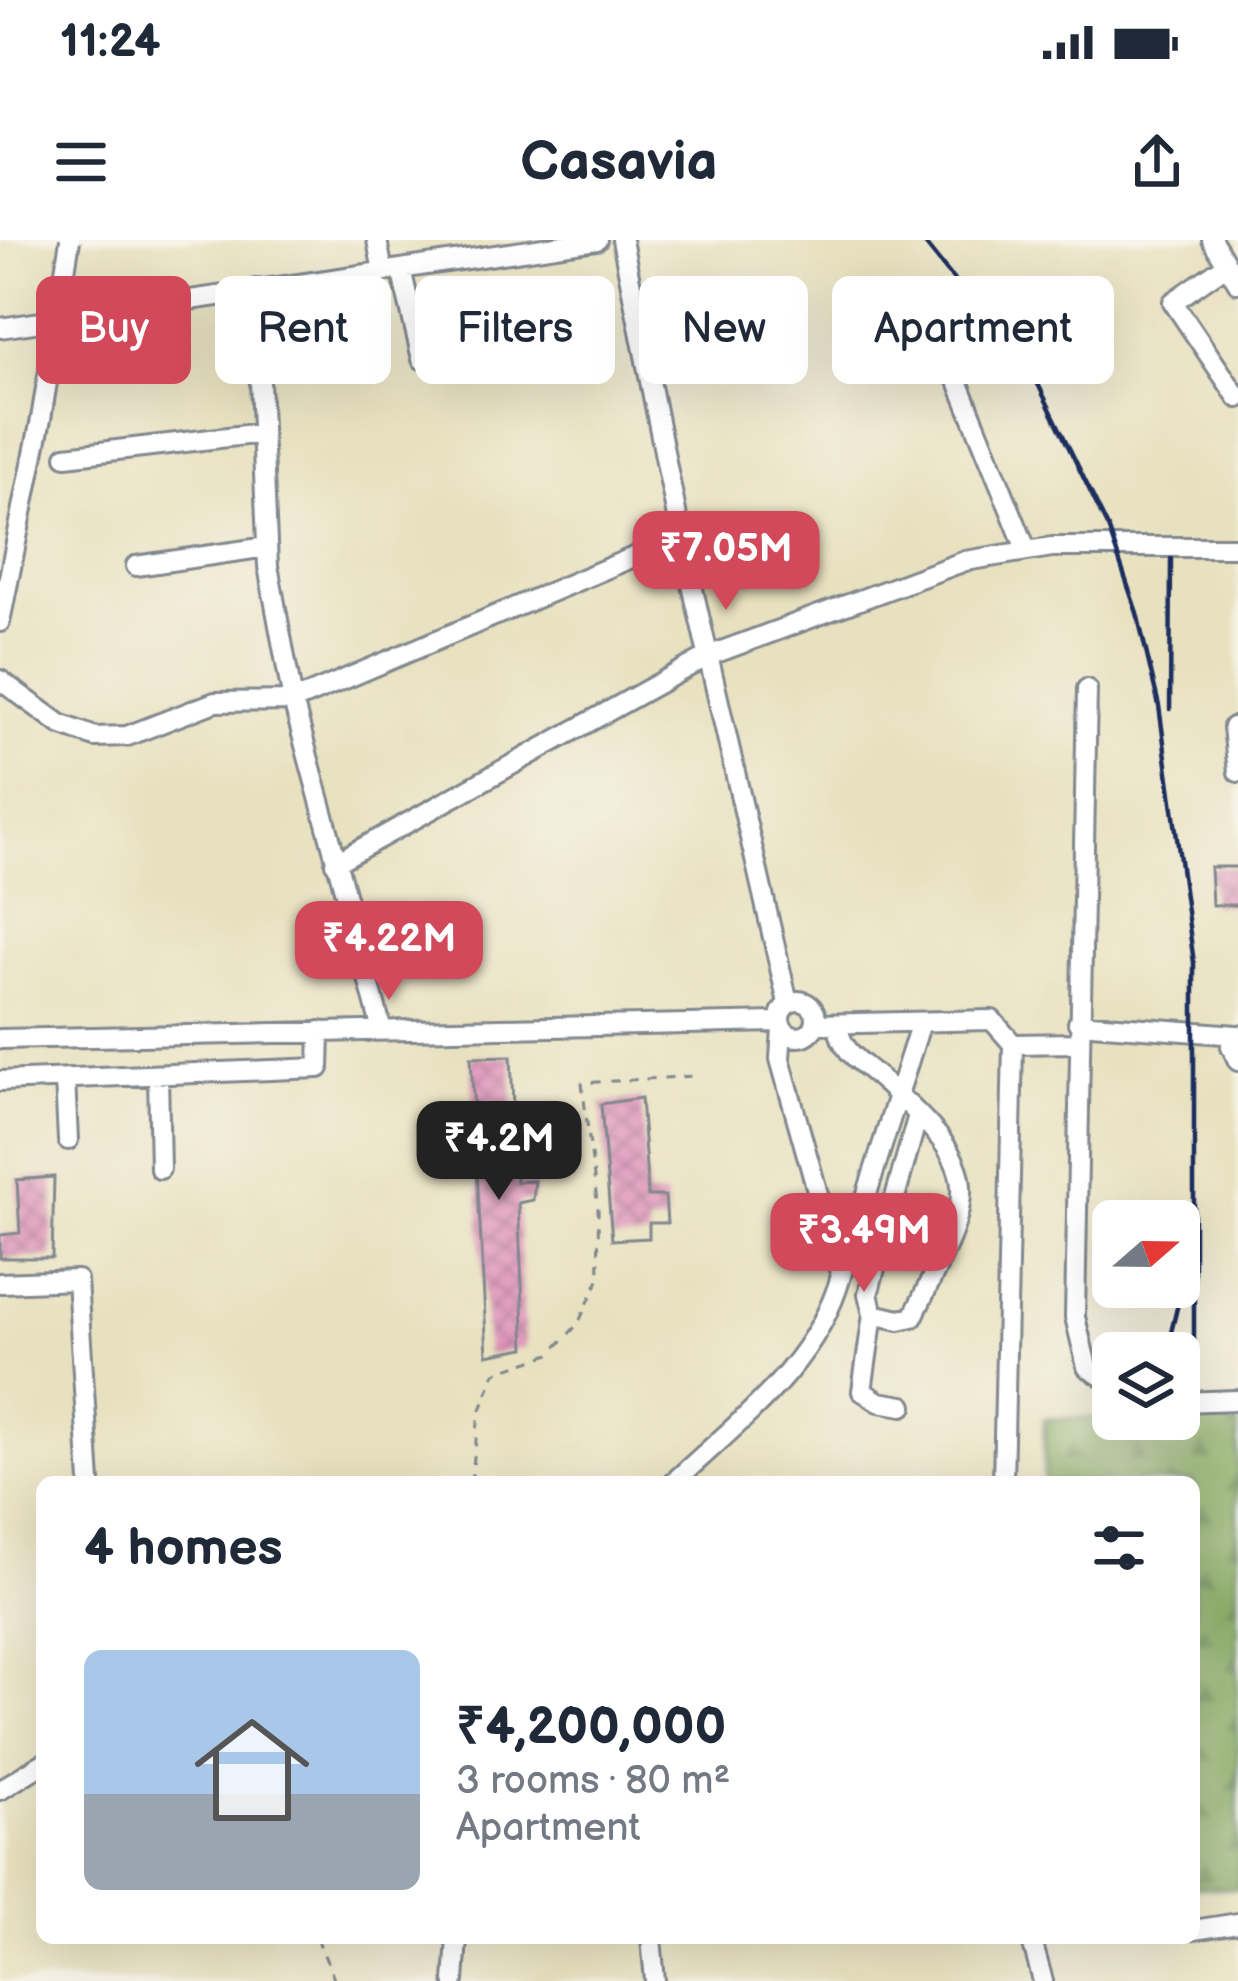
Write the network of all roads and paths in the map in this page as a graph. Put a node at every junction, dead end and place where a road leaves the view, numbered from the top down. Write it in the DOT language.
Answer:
graph roads {
  1 [pos="70,240"];
  2 [pos="377,240"];
  3 [pos="597,240"];
  4 [pos="622,240"];
  5 [pos="1212,240"];
  6 [pos="501,248"];
  7 [pos="1226,265"];
  8 [pos="392,270"];
  9 [pos="348,276"];
  10 [pos="1238,283"];
  11 [pos="215,295"];
  12 [pos="0,328"];
  13 [pos="415,338"];
  14 [pos="260,384"];
  15 [pos="959,384"];
  16 [pos="1238,398"];
  17 [pos="262,433"];
  18 [pos="66,456"];
  19 [pos="681,537"];
  20 [pos="267,547"];
  21 [pos="1238,547"];
  22 [pos="1026,549"];
  23 [pos="136,566"];
  24 [pos="0,622"];
  25 [pos="708,656"];
  26 [pos="0,680"];
  27 [pos="1087,688"];
  28 [pos="293,701"];
  29 [pos="1233,728"];
  30 [pos="1238,772"];
  31 [pos="335,863"];
  32 [pos="783,1018"];
  33 [pos="921,1022"];
  34 [pos="1078,1023"];
  35 [pos="815,1024"];
  36 [pos="838,1026"];
  37 [pos="382,1030"];
  38 [pos="320,1031"];
  39 [pos="1238,1035"];
  40 [pos="0,1039"];
  41 [pos="1078,1043"];
  42 [pos="1013,1044"];
  43 [pos="1238,1061"];
  44 [pos="158,1075"];
  45 [pos="695,1076"];
  46 [pos="65,1078"];
  47 [pos="0,1081"];
  48 [pos="898,1094"];
  49 [pos="918,1115"];
  50 [pos="68,1140"];
  51 [pos="160,1169"];
  52 [pos="841,1276"];
  53 [pos="0,1283"];
  54 [pos="873,1313"];
  55 [pos="1092,1370"];
  56 [pos="1238,1400"];
  57 [pos="1200,1401"];
  58 [pos="903,1406"];
  59 [pos="90,1476"];
  60 [pos="472,1476"];
  61 [pos="680,1476"];
  62 [pos="1003,1476"];
  63 [pos="36,1768"];
  64 [pos="0,1790"];
  65 [pos="1238,1923"];
  66 [pos="1200,1929"];
  67 [pos="320,1944"];
  68 [pos="457,1944"];
  69 [pos="652,1944"];
  70 [pos="1032,1944"];
  71 [pos="335,1981"];
  72 [pos="454,1981"];
  73 [pos="655,1981"];
  74 [pos="1043,1981"];
  1 -- 24 [label="street, bridge"];
  2 -- 8 [label="street"];
  3 -- 6 [label="street"];
  4 -- 19 [label="street"];
  5 -- 7 [label="street"];
  6 -- 8 [label="street"];
  7 -- 10 [label="street"];
  7 -- 16 [label="street"];
  8 -- 9 [label="street"];
  8 -- 13 [label="street"];
  11 -- 12 [label="street"];
  14 -- 17 [label="street"];
  15 -- 22 [label="street"];
  17 -- 18 [label="street"];
  17 -- 20 [label="street"];
  19 -- 25 [label="street"];
  19 -- 28 [label="street"];
  20 -- 23 [label="street"];
  20 -- 28 [label="street"];
  21 -- 22 [label="street"];
  22 -- 25 [label="street"];
  25 -- 31 [label="street"];
  25 -- 32 [label="street"];
  26 -- 28 [label="street"];
  27 -- 34 [label="street"];
  28 -- 31 [label="street"];
  29 -- 30 [label="street"];
  31 -- 37 [label="street"];
  32 -- 35 [label="street"];
  32 -- 35 [label="street"];
  32 -- 37 [label="street"];
  32 -- 52 [label="street"];
  33 -- 36 [label="street"];
  33 -- 42 [label="street"];
  33 -- 48 [label="street"];
  34 -- 39 [label="street"];
  34 -- 41 [label="street"];
  35 -- 36 [label="street"];
  36 -- 48 [label="street"];
  37 -- 38 [label="street"];
  38 -- 40 [label="street"];
  38 -- 44 [label="street"];
  39 -- 43 [label="street"];
  41 -- 42 [label="street"];
  41 -- 55 [label="street"];
  42 -- 62 [label="street"];
  44 -- 46 [label="street"];
  44 -- 51 [label="street"];
  45 -- 60 [label="path"];
  46 -- 47 [label="street"];
  46 -- 50 [label="street"];
  48 -- 49 [label="street"];
  48 -- 52 [label="street"];
  49 -- 54 [label="street"];
  49 -- 54 [label="street"];
  52 -- 61 [label="street"];
  53 -- 59 [label="street"];
  54 -- 58 [label="street"];
  56 -- 57 [label="street"];
  63 -- 64 [label="street"];
  65 -- 66 [label="street"];
  67 -- 71 [label="path"];
  68 -- 72 [label="street"];
  69 -- 73 [label="street"];
  70 -- 74 [label="street"];
}
